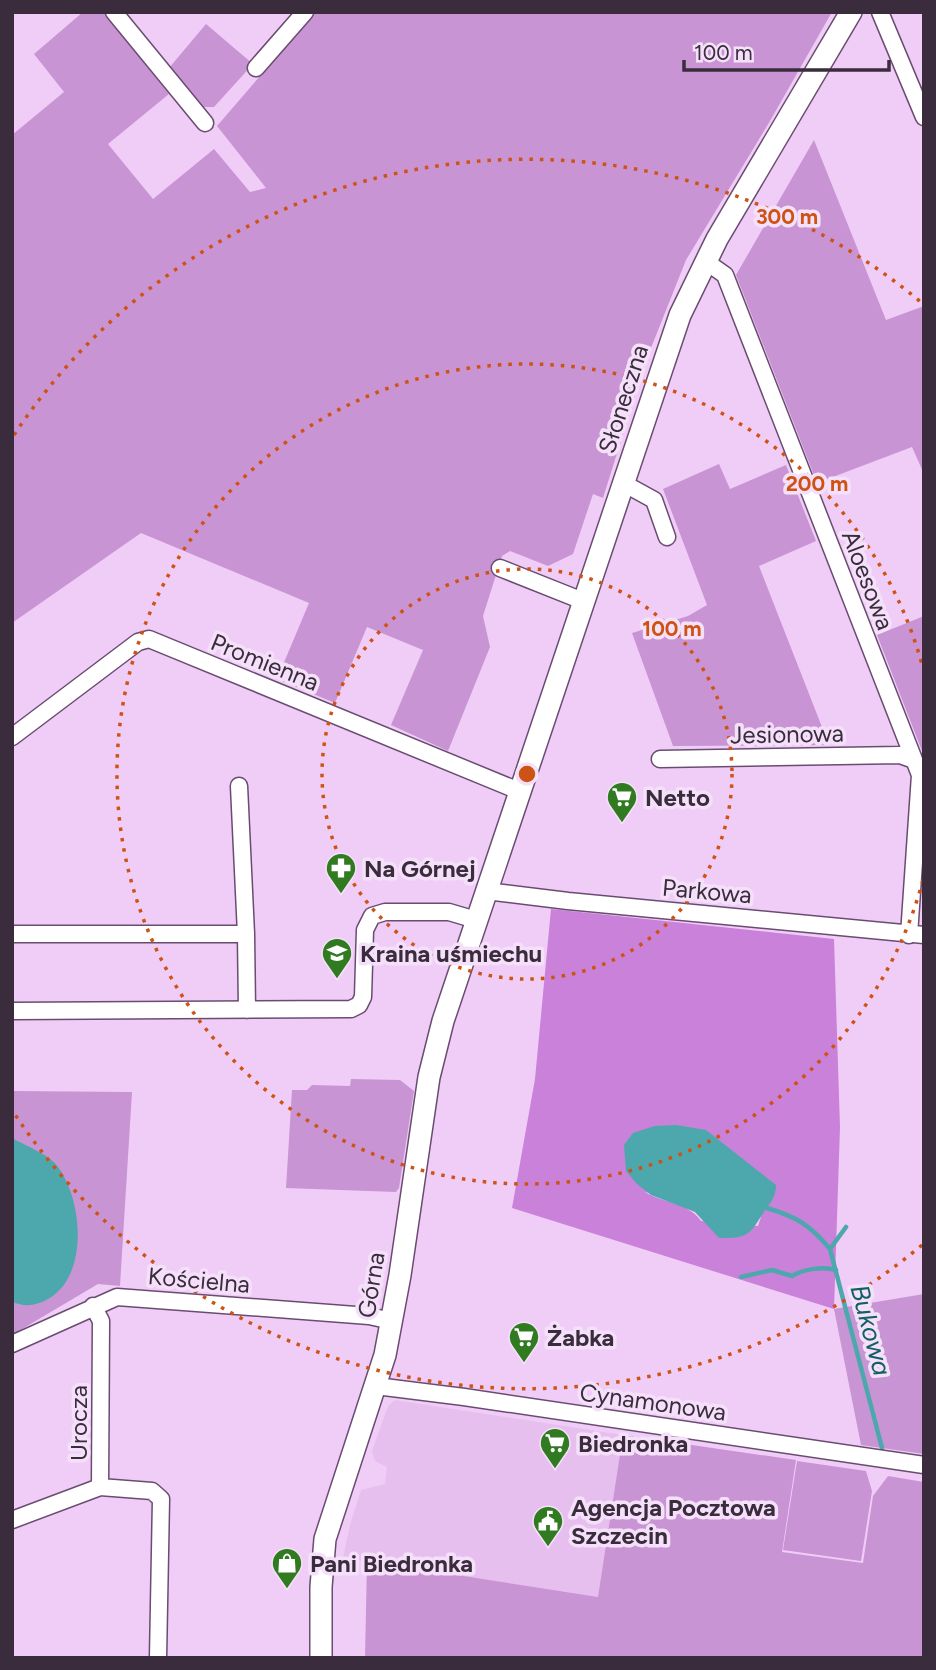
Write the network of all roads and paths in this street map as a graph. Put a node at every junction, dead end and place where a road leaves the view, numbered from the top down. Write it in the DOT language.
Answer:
graph roads {
  1 [pos="114,12"];
  2 [pos="305,12"];
  3 [pos="850,12"];
  4 [pos="880,12"];
  5 [pos="256,68"];
  6 [pos="924,117"];
  7 [pos="205,123"];
  8 [pos="705,261"];
  9 [pos="624,483"];
  10 [pos="667,537"];
  11 [pos="500,568"];
  12 [pos="583,601"];
  13 [pos="12,737"];
  14 [pos="660,759"];
  15 [pos="914,760"];
  16 [pos="239,786"];
  17 [pos="519,791"];
  18 [pos="507,829"];
  19 [pos="486,891"];
  20 [pos="476,920"];
  21 [pos="12,934"];
  22 [pos="246,934"];
  23 [pos="916,935"];
  24 [pos="247,1010"];
  25 [pos="12,1011"];
  26 [pos="93,1306"];
  27 [pos="392,1321"];
  28 [pos="12,1344"];
  29 [pos="376,1386"];
  30 [pos="924,1465"];
  31 [pos="100,1487"];
  32 [pos="12,1520"];
  33 [pos="158,1658"];
  34 [pos="321,1658"];
  1 -- 7 [label="street"];
  2 -- 5 [label="street"];
  3 -- 8 [label="street, Słoneczna"];
  4 -- 6 [label="street"];
  8 -- 9 [label="street, Słoneczna"];
  8 -- 15 [label="street, Aloesowa"];
  9 -- 10 [label="street"];
  9 -- 12 [label="street, Słoneczna"];
  11 -- 12 [label="street"];
  12 -- 17 [label="street, Słoneczna"];
  13 -- 17 [label="street, Promienna"];
  14 -- 15 [label="street, Jesionowa"];
  15 -- 23 [label="street, Aloesowa"];
  16 -- 22 [label="street"];
  17 -- 18 [label="street, Słoneczna"];
  18 -- 19 [label="street, Górna"];
  19 -- 20 [label="street, Górna"];
  19 -- 23 [label="street, Parkowa"];
  20 -- 24 [label="street"];
  20 -- 27 [label="street, Górna"];
  21 -- 22 [label="street"];
  22 -- 24 [label="street"];
  24 -- 25 [label="street"];
  26 -- 27 [label="street, Kościelna"];
  26 -- 28 [label="street, Kościelna"];
  26 -- 31 [label="street, Urocza"];
  27 -- 29 [label="street, Górna"];
  29 -- 30 [label="street, Cynamonowa"];
  29 -- 34 [label="street, Górna"];
  31 -- 32 [label="street"];
  31 -- 33 [label="street, Urocza"];
}
